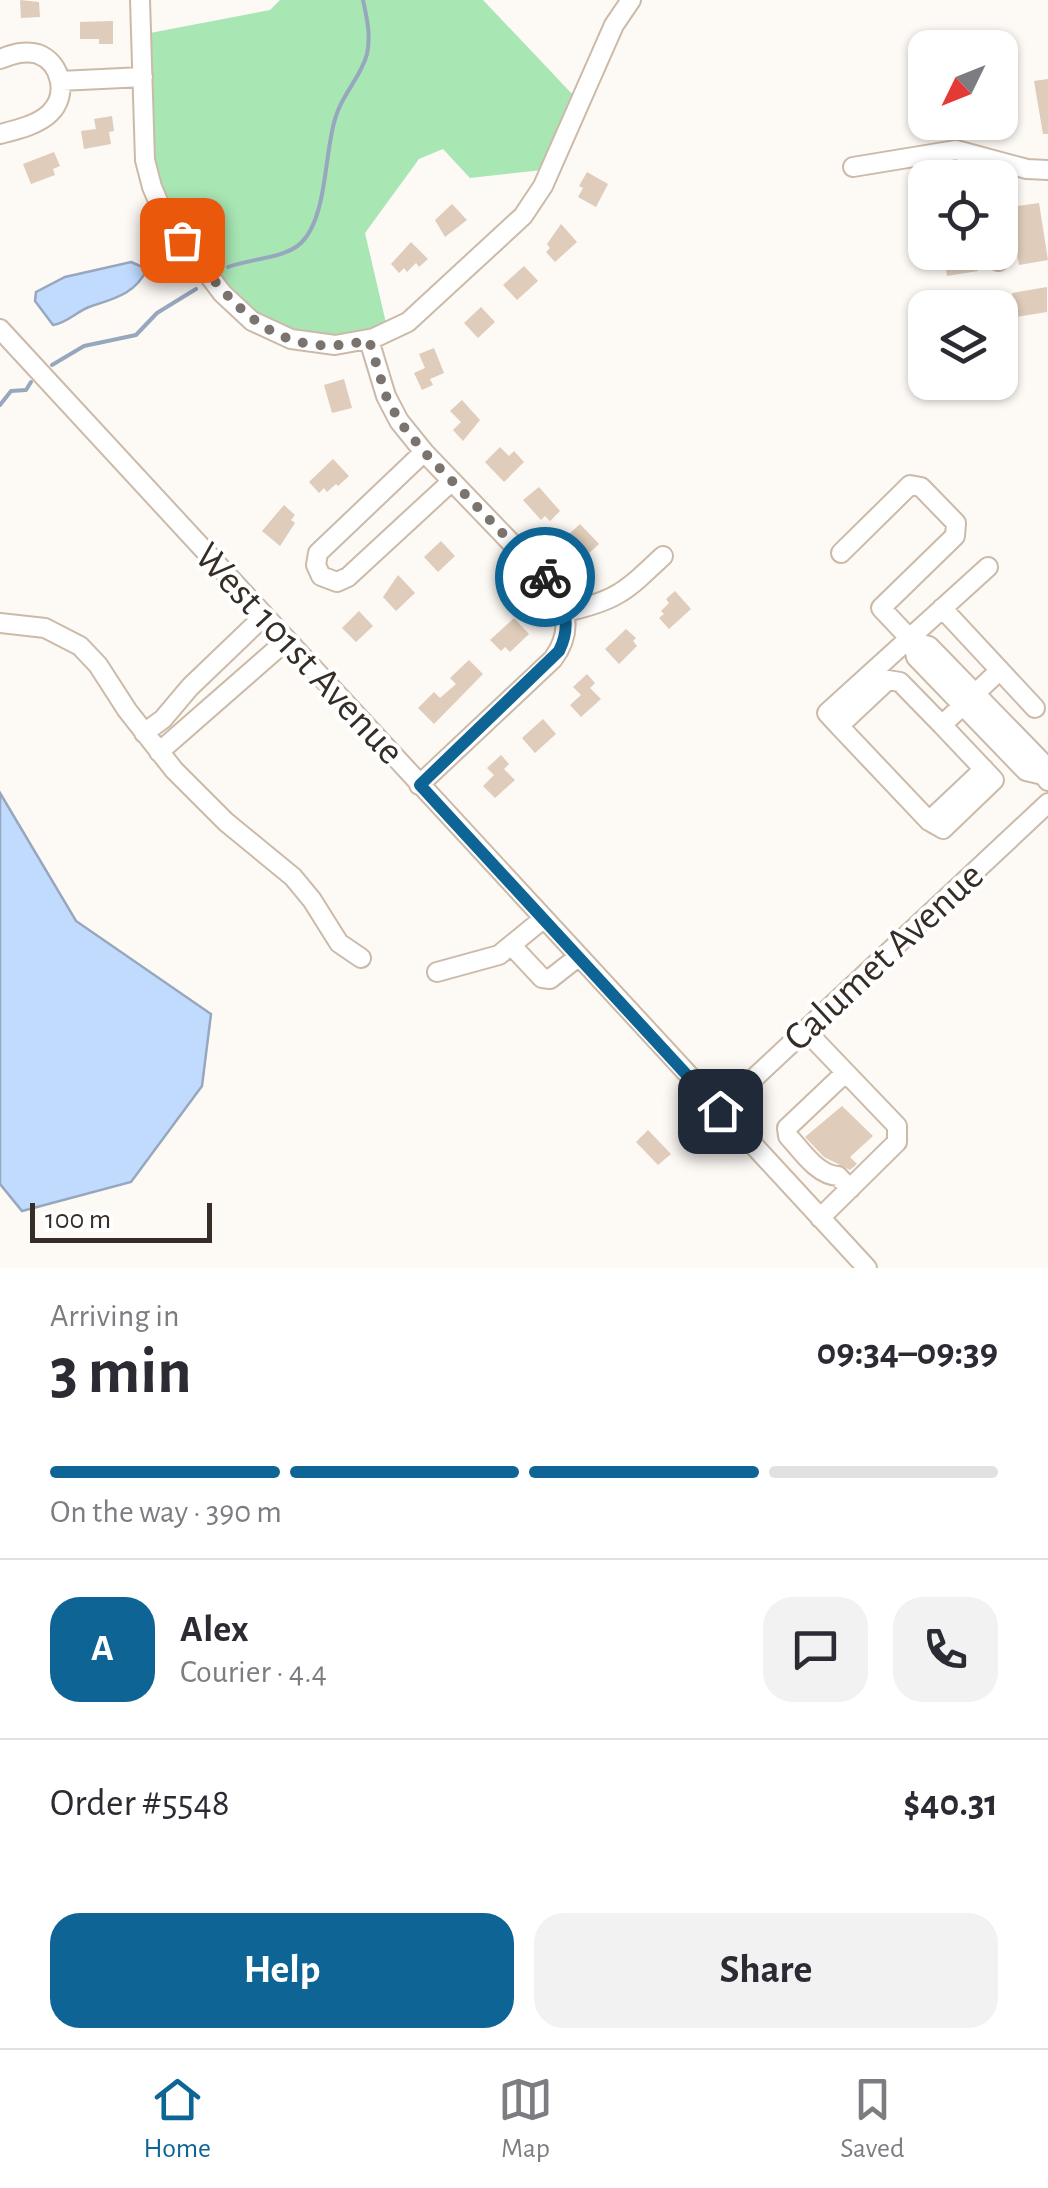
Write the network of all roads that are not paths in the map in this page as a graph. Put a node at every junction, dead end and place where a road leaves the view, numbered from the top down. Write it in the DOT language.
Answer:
graph roads {
  1 [pos="140,0"];
  2 [pos="631,0"];
  3 [pos="0,59"];
  4 [pos="142,78"];
  5 [pos="60,81"];
  6 [pos="0,134"];
  7 [pos="979,160"];
  8 [pos="853,167"];
  9 [pos="1018,169"];
  10 [pos="1048,170"];
  11 [pos="0,329"];
  12 [pos="369,340"];
  13 [pos="424,452"];
  14 [pos="452,480"];
  15 [pos="841,554"];
  16 [pos="663,556"];
  17 [pos="988,566"];
  18 [pos="942,608"];
  19 [pos="565,612"];
  20 [pos="264,616"];
  21 [pos="0,623"];
  22 [pos="286,640"];
  23 [pos="911,640"];
  24 [pos="1000,670"];
  25 [pos="969,699"];
  26 [pos="1035,708"];
  27 [pos="942,724"];
  28 [pos="839,726"];
  29 [pos="144,732"];
  30 [pos="159,752"];
  31 [pos="1045,778"];
  32 [pos="420,785"];
  33 [pos="1048,803"];
  34 [pos="543,919"];
  35 [pos="512,946"];
  36 [pos="361,958"];
  37 [pos="578,958"];
  38 [pos="437,972"];
  39 [pos="806,1031"];
  40 [pos="846,1073"];
  41 [pos="720,1111"];
  42 [pos="850,1189"];
  43 [pos="820,1218"];
  44 [pos="867,1268"];
  1 -- 4 [label="street"];
  2 -- 12 [label="street"];
  3 -- 5 [label="street"];
  4 -- 5 [label="street"];
  4 -- 12 [label="street"];
  5 -- 6 [label="street"];
  7 -- 8 [label="street"];
  9 -- 10 [label="street"];
  11 -- 20 [label="street, West 101st Avenue"];
  12 -- 13 [label="street"];
  13 -- 14 [label="street"];
  13 -- 14 [label="street"];
  14 -- 19 [label="street"];
  15 -- 23 [label="street"];
  16 -- 19 [label="street"];
  17 -- 18 [label="street"];
  18 -- 23 [label="street"];
  18 -- 24 [label="street"];
  19 -- 32 [label="street"];
  20 -- 22 [label="street, West 101st Avenue"];
  20 -- 29 [label="street"];
  21 -- 29 [label="street"];
  22 -- 30 [label="street"];
  22 -- 32 [label="street, West 101st Avenue"];
  23 -- 25 [label="street"];
  23 -- 28 [label="street"];
  24 -- 25 [label="street"];
  24 -- 26 [label="street"];
  25 -- 27 [label="street"];
  25 -- 31 [label="street"];
  27 -- 28 [label="street"];
  27 -- 28 [label="street"];
  29 -- 30 [label="street"];
  30 -- 36 [label="street"];
  32 -- 34 [label="street, West 101st Avenue"];
  33 -- 39 [label="street, Calumet Avenue"];
  34 -- 35 [label="street"];
  34 -- 37 [label="street, West 101st Avenue"];
  35 -- 37 [label="street"];
  35 -- 38 [label="street"];
  37 -- 41 [label="street, West 101st Avenue"];
  39 -- 40 [label="street"];
  39 -- 41 [label="street, Calumet Avenue"];
  40 -- 42 [label="street"];
  40 -- 42 [label="street"];
  41 -- 43 [label="street, West 101st Avenue"];
  42 -- 43 [label="street"];
  43 -- 44 [label="street, West 101st Avenue"];
}
